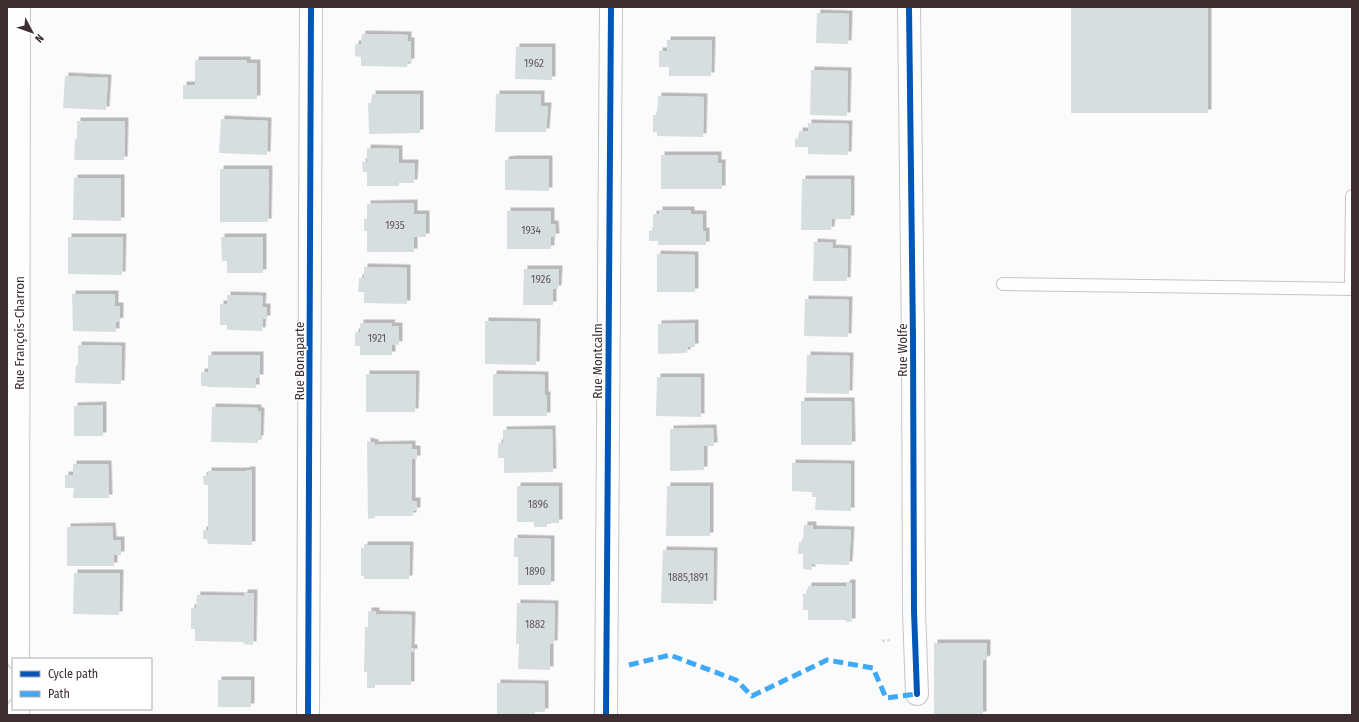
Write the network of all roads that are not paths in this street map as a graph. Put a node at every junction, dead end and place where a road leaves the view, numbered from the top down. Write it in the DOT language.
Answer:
graph roads {
  1 [pos="19,7"];
  2 [pos="311,7"];
  3 [pos="611,7"];
  4 [pos="909,7"];
  5 [pos="1352,196"];
  6 [pos="1003,284"];
  7 [pos="1351,289"];
  8 [pos="18,658"];
  9 [pos="917,694"];
  10 [pos="308,715"];
  11 [pos="606,715"];
  1 -- 8 [label="street, Rue François-Charron"];
  2 -- 10 [label="street, Rue Bonaparte"];
  3 -- 11 [label="street, Rue Montcalm"];
  4 -- 9 [label="street, Rue Wolfe"];
  5 -- 7 [label="lane"];
  6 -- 7 [label="lane"];
}
